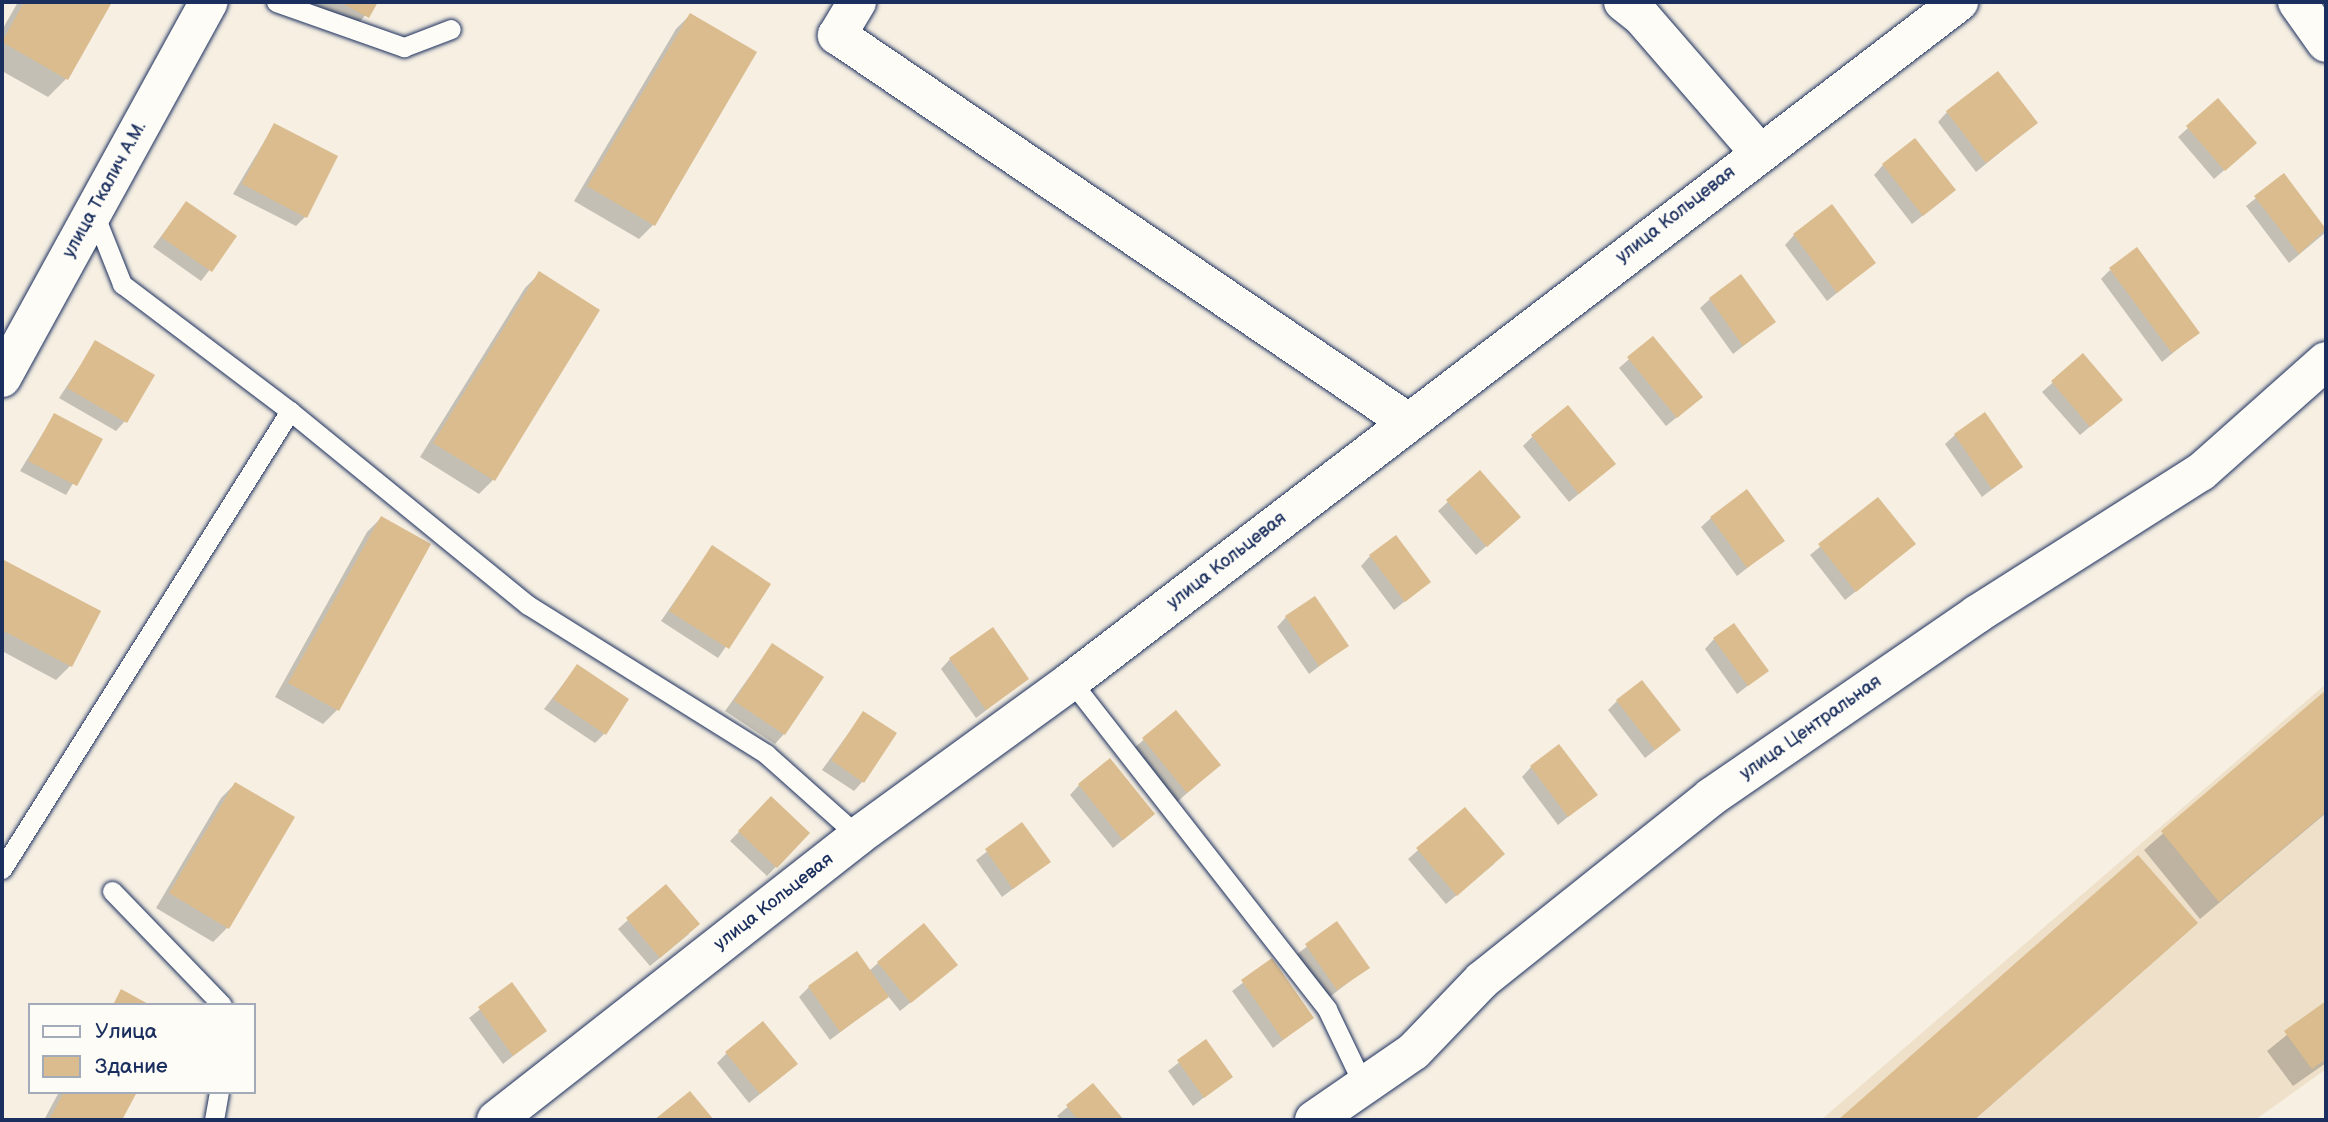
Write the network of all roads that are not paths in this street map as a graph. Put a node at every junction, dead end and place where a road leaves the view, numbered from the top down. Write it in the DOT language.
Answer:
graph roads {
  1 [pos="209,2"];
  2 [pos="276,2"];
  3 [pos="856,2"];
  4 [pos="1623,2"];
  5 [pos="1959,2"];
  6 [pos="2297,2"];
  7 [pos="451,29"];
  8 [pos="2326,43"];
  9 [pos="1758,151"];
  10 [pos="93,210"];
  11 [pos="2326,361"];
  12 [pos="2,378"];
  13 [pos="290,411"];
  14 [pos="1408,422"];
  15 [pos="1071,681"];
  16 [pos="858,836"];
  17 [pos="2,869"];
  18 [pos="112,891"];
  19 [pos="220,1003"];
  20 [pos="1363,1084"];
  21 [pos="219,1094"];
  22 [pos="214,1120"];
  23 [pos="496,1120"];
  24 [pos="1314,1120"];
  1 -- 10 [label="street, улица Ткалич А.М."];
  2 -- 7 [label="lane"];
  3 -- 14 [label="street"];
  4 -- 9 [label="street"];
  5 -- 9 [label="street, улица Кольцевая"];
  6 -- 8 [label="street"];
  9 -- 14 [label="street, улица Кольцевая"];
  10 -- 12 [label="street, улица Ткалич А.М."];
  10 -- 13 [label="lane"];
  11 -- 20 [label="street, улица Центральная"];
  13 -- 16 [label="lane"];
  13 -- 17 [label="lane"];
  14 -- 15 [label="street, улица Кольцевая"];
  15 -- 16 [label="street, улица Кольцевая"];
  15 -- 20 [label="lane"];
  16 -- 23 [label="street, улица Кольцевая"];
  18 -- 19 [label="lane"];
  20 -- 24 [label="street, улица Центральная"];
  21 -- 22 [label="lane"];
}
